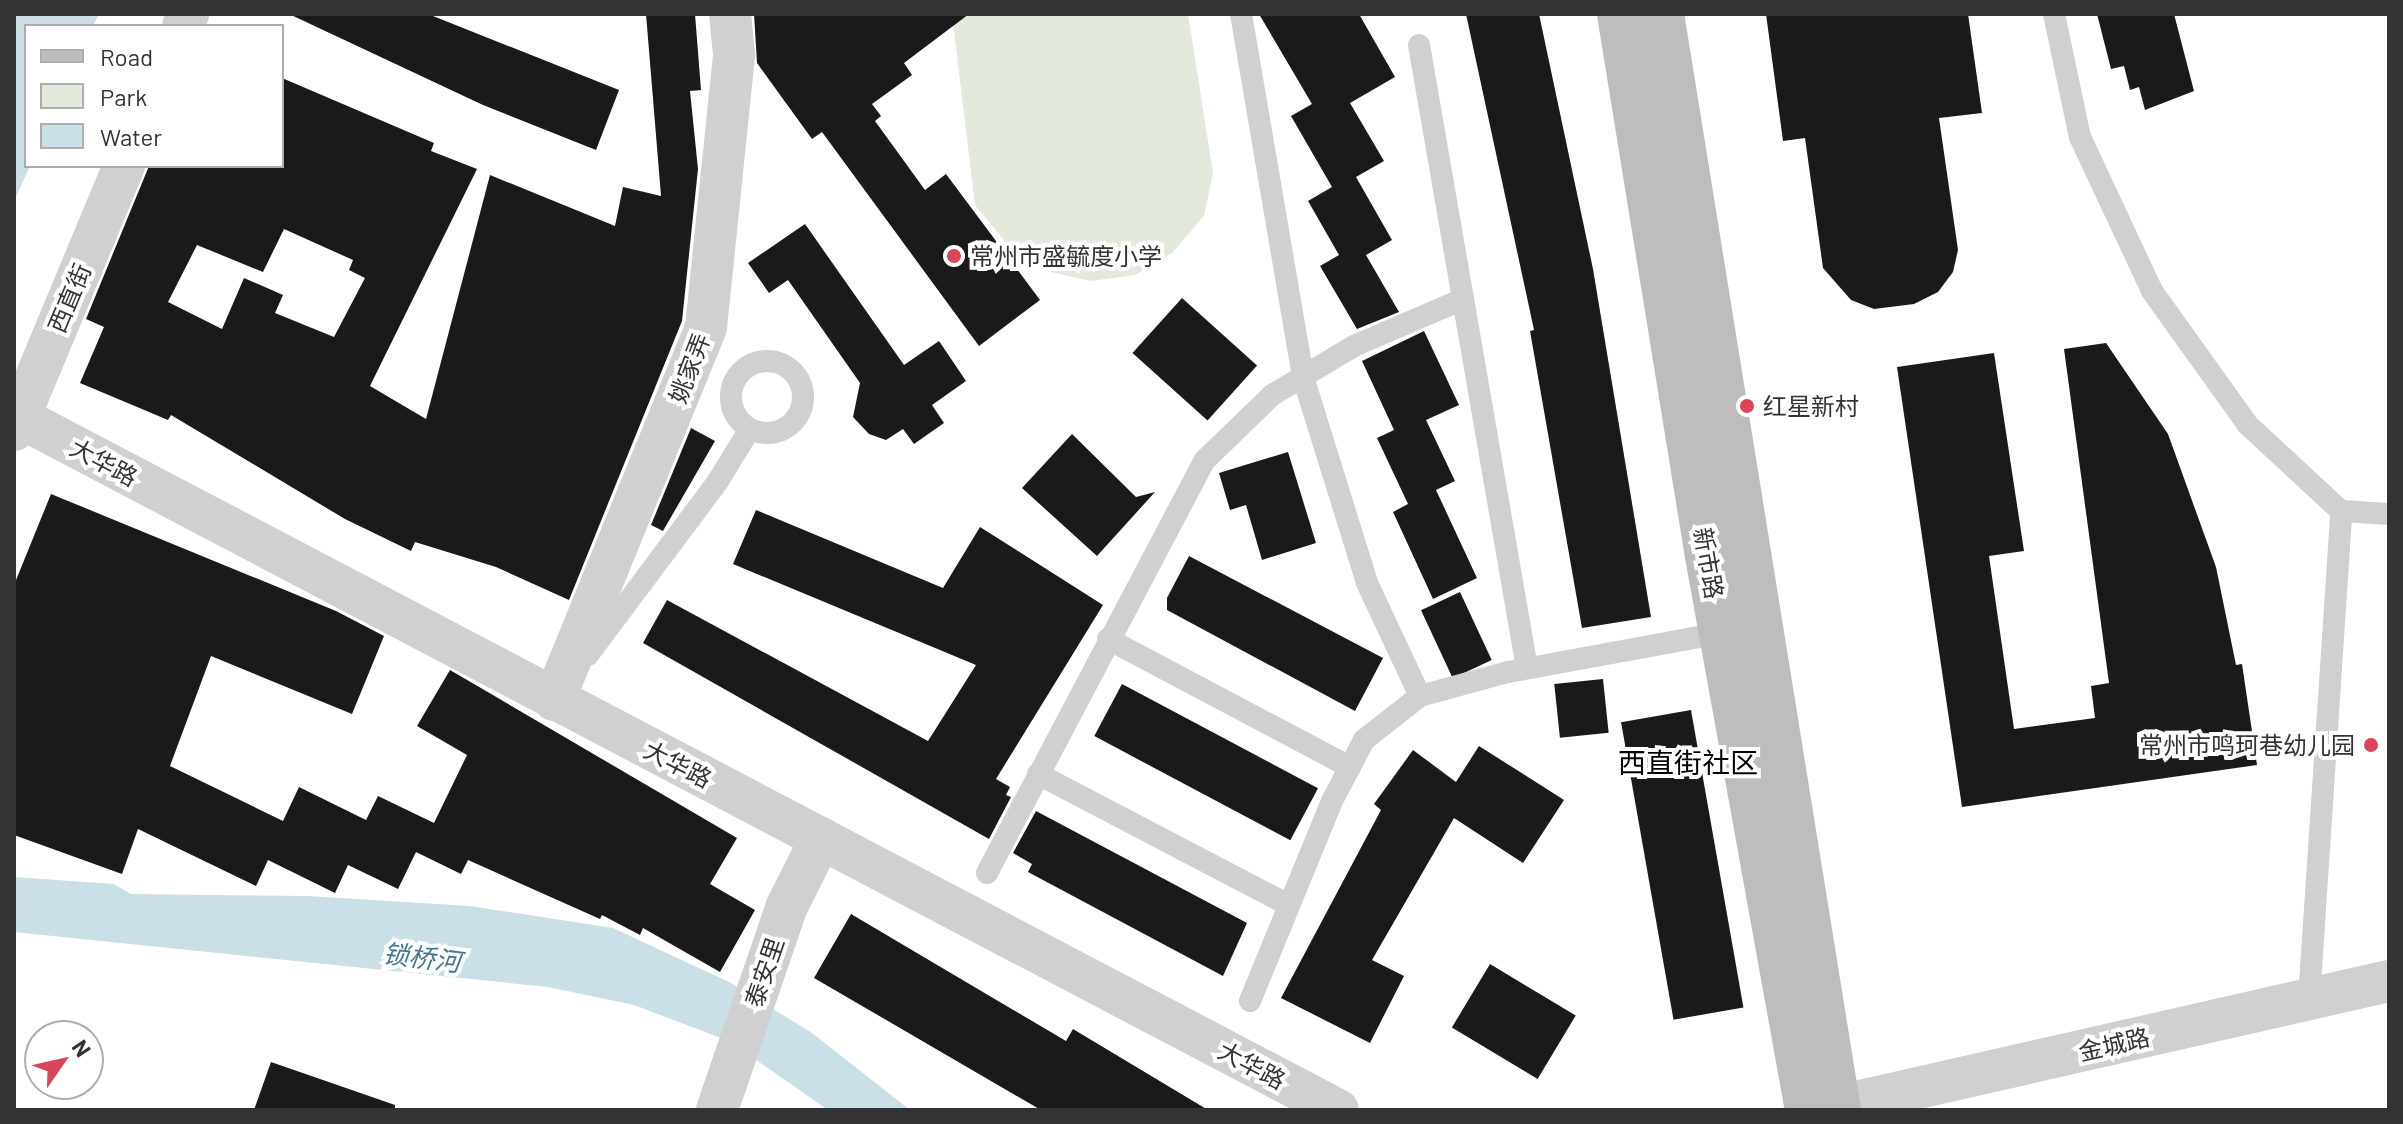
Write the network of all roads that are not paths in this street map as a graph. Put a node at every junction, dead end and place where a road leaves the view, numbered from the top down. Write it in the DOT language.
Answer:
graph roads {
  1 [pos="730,14"];
  2 [pos="1241,14"];
  3 [pos="1619,14"];
  4 [pos="1662,14"];
  5 [pos="2054,14"];
  6 [pos="1419,45"];
  7 [pos="123,168"];
  8 [pos="1463,299"];
  9 [pos="1303,377"];
  10 [pos="16,423"];
  11 [pos="750,429"];
  12 [pos="2341,511"];
  13 [pos="2389,514"];
  14 [pos="1721,633"];
  15 [pos="1108,639"];
  16 [pos="1527,668"];
  17 [pos="1420,696"];
  18 [pos="554,700"];
  19 [pos="1350,767"];
  20 [pos="1038,774"];
  21 [pos="821,838"];
  22 [pos="987,873"];
  23 [pos="1289,905"];
  24 [pos="2389,981"];
  25 [pos="2309,999"];
  26 [pos="1250,1001"];
  27 [pos="719,1105"];
  28 [pos="1826,1109"];
  29 [pos="1338,1110"];
  1 -- 18 [label="street, 姚家弄"];
  2 -- 9 [label="lane"];
  3 -- 14 [label="street, 新市路"];
  4 -- 28 [label="street, 新市路"];
  5 -- 12 [label="lane"];
  6 -- 8 [label="lane"];
  7 -- 10 [label="street, 西直街"];
  8 -- 9 [label="lane"];
  8 -- 16 [label="lane"];
  9 -- 15 [label="lane"];
  9 -- 17 [label="lane"];
  10 -- 18 [label="street, 大华路"];
  11 -- 18 [label="lane"];
  12 -- 13 [label="lane"];
  12 -- 25 [label="lane"];
  14 -- 16 [label="lane"];
  14 -- 28 [label="street, 新市路"];
  15 -- 19 [label="lane"];
  15 -- 20 [label="lane"];
  16 -- 17 [label="lane"];
  17 -- 19 [label="lane"];
  18 -- 21 [label="street, 大华路"];
  19 -- 23 [label="lane"];
  20 -- 22 [label="lane"];
  20 -- 23 [label="lane"];
  21 -- 27 [label="street, 泰安里"];
  21 -- 29 [label="street, 大华路"];
  23 -- 26 [label="lane"];
  24 -- 25 [label="street, 金城路"];
  25 -- 28 [label="street, 金城路"];
}
